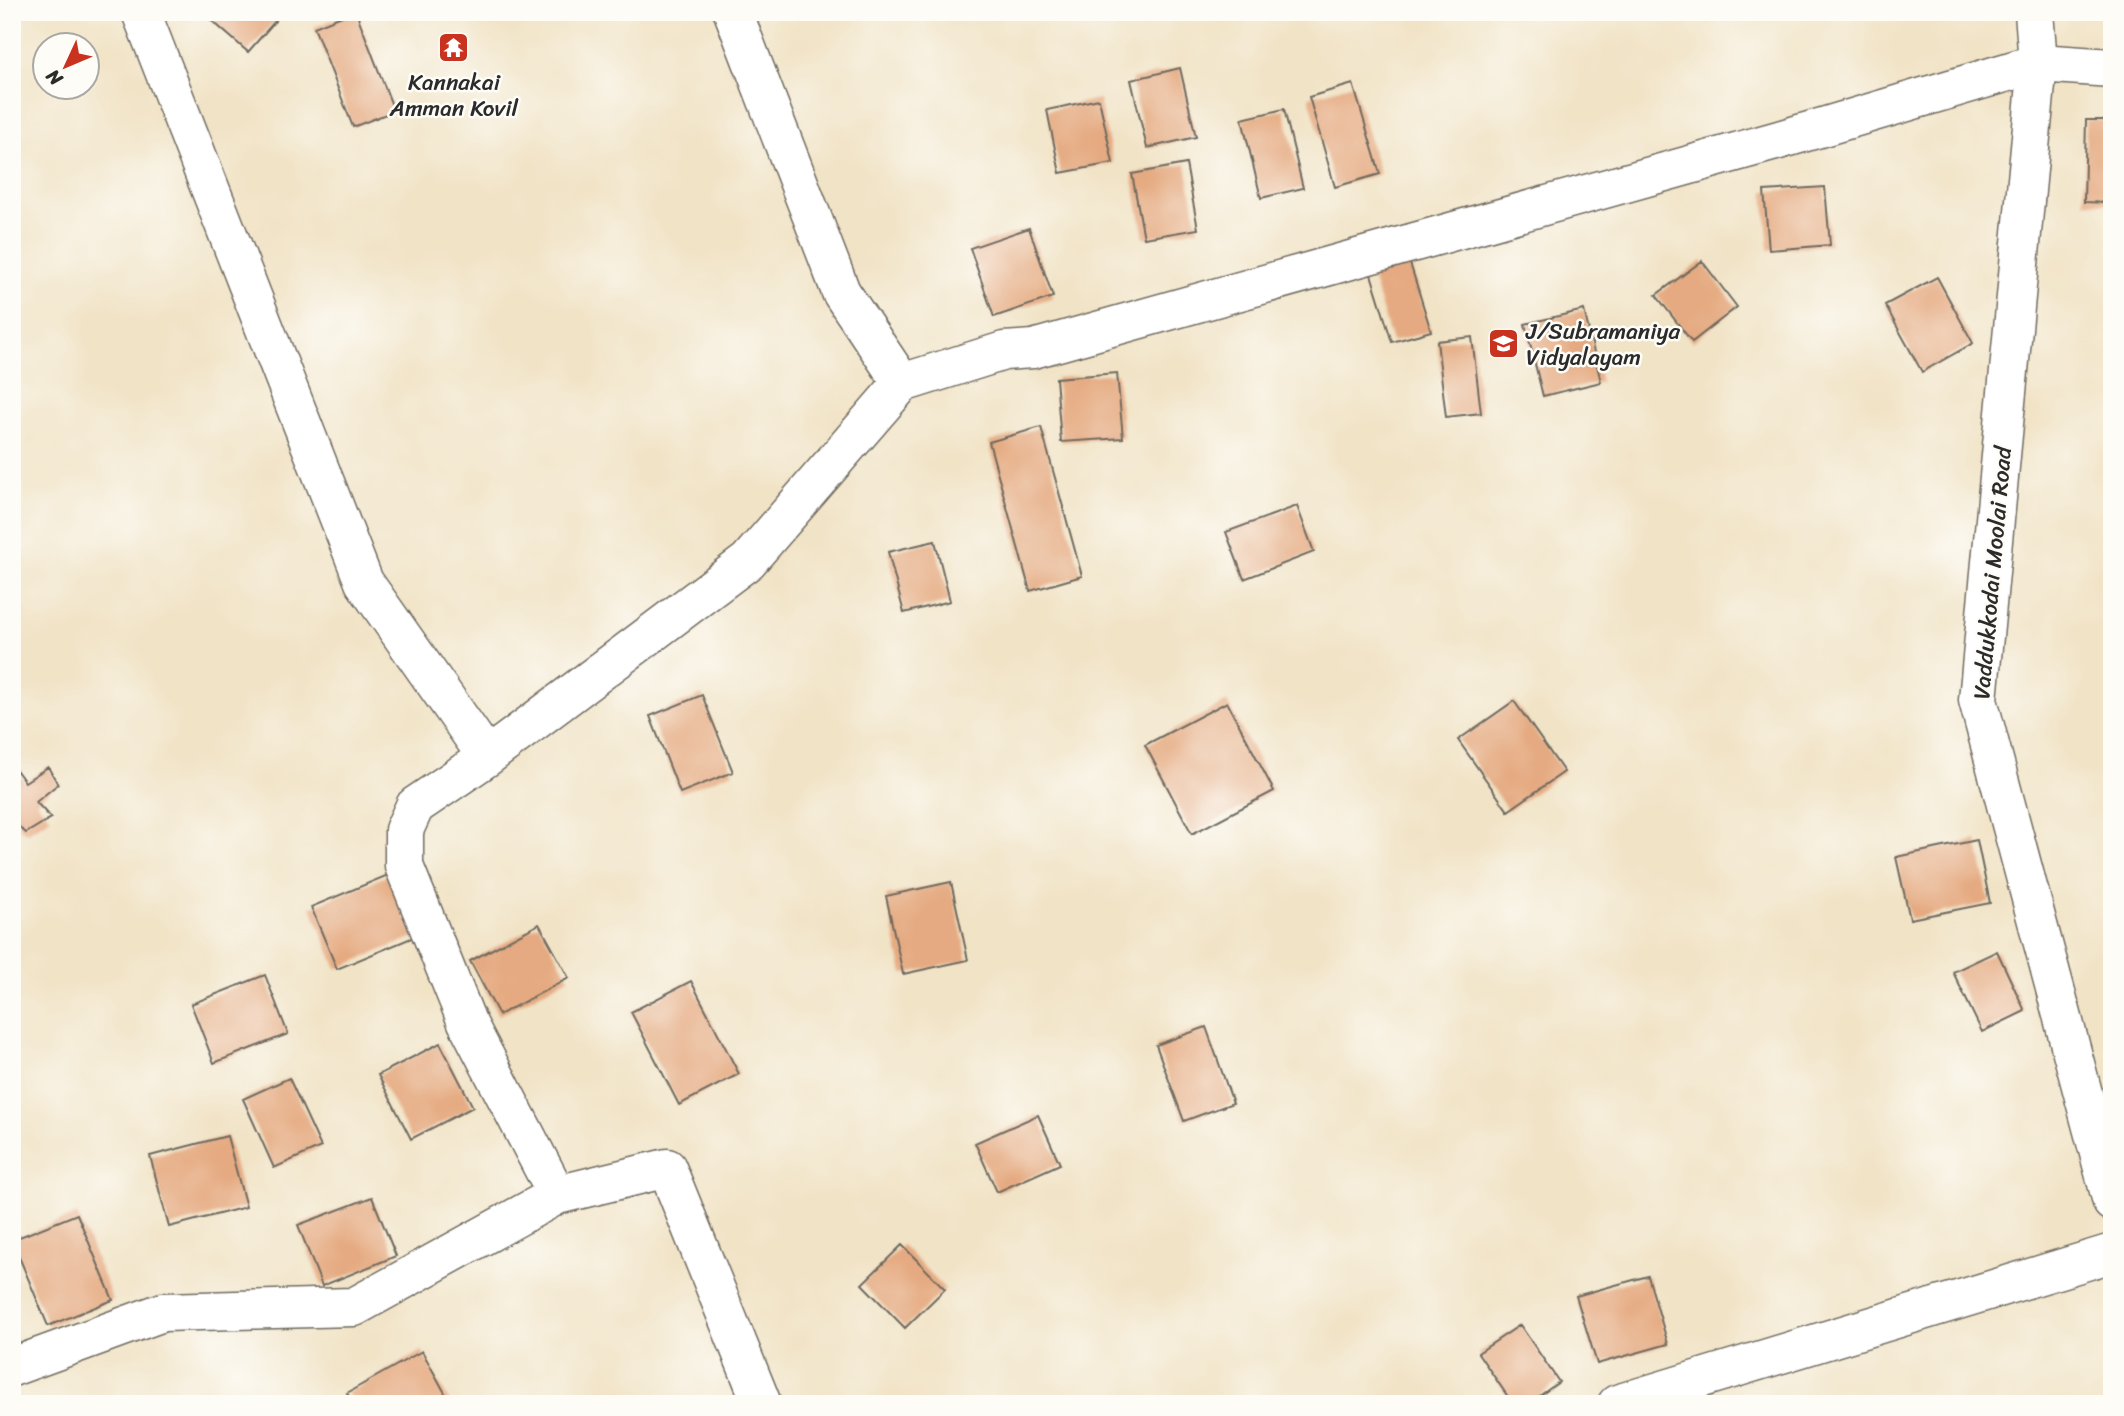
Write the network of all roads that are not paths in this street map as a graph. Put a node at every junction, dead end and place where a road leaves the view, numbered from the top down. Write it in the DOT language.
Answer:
graph roads {
  1 [pos="141,12"];
  2 [pos="733,12"];
  3 [pos="2034,12"];
  4 [pos="2038,63"];
  5 [pos="2112,68"];
  6 [pos="902,383"];
  7 [pos="487,757"];
  8 [pos="557,1195"];
  9 [pos="2112,1202"];
  10 [pos="2112,1253"];
  11 [pos="12,1367"];
  12 [pos="762,1404"];
  13 [pos="1617,1404"];
  1 -- 7 [label="street"];
  2 -- 6 [label="street"];
  3 -- 4 [label="street, Vaddukkodai Moolai Road"];
  4 -- 5 [label="street"];
  4 -- 6 [label="street"];
  4 -- 9 [label="street, Vaddukkodai Moolai Road"];
  6 -- 7 [label="street"];
  7 -- 8 [label="street"];
  8 -- 11 [label="street"];
  8 -- 12 [label="street"];
  10 -- 13 [label="street"];
}
